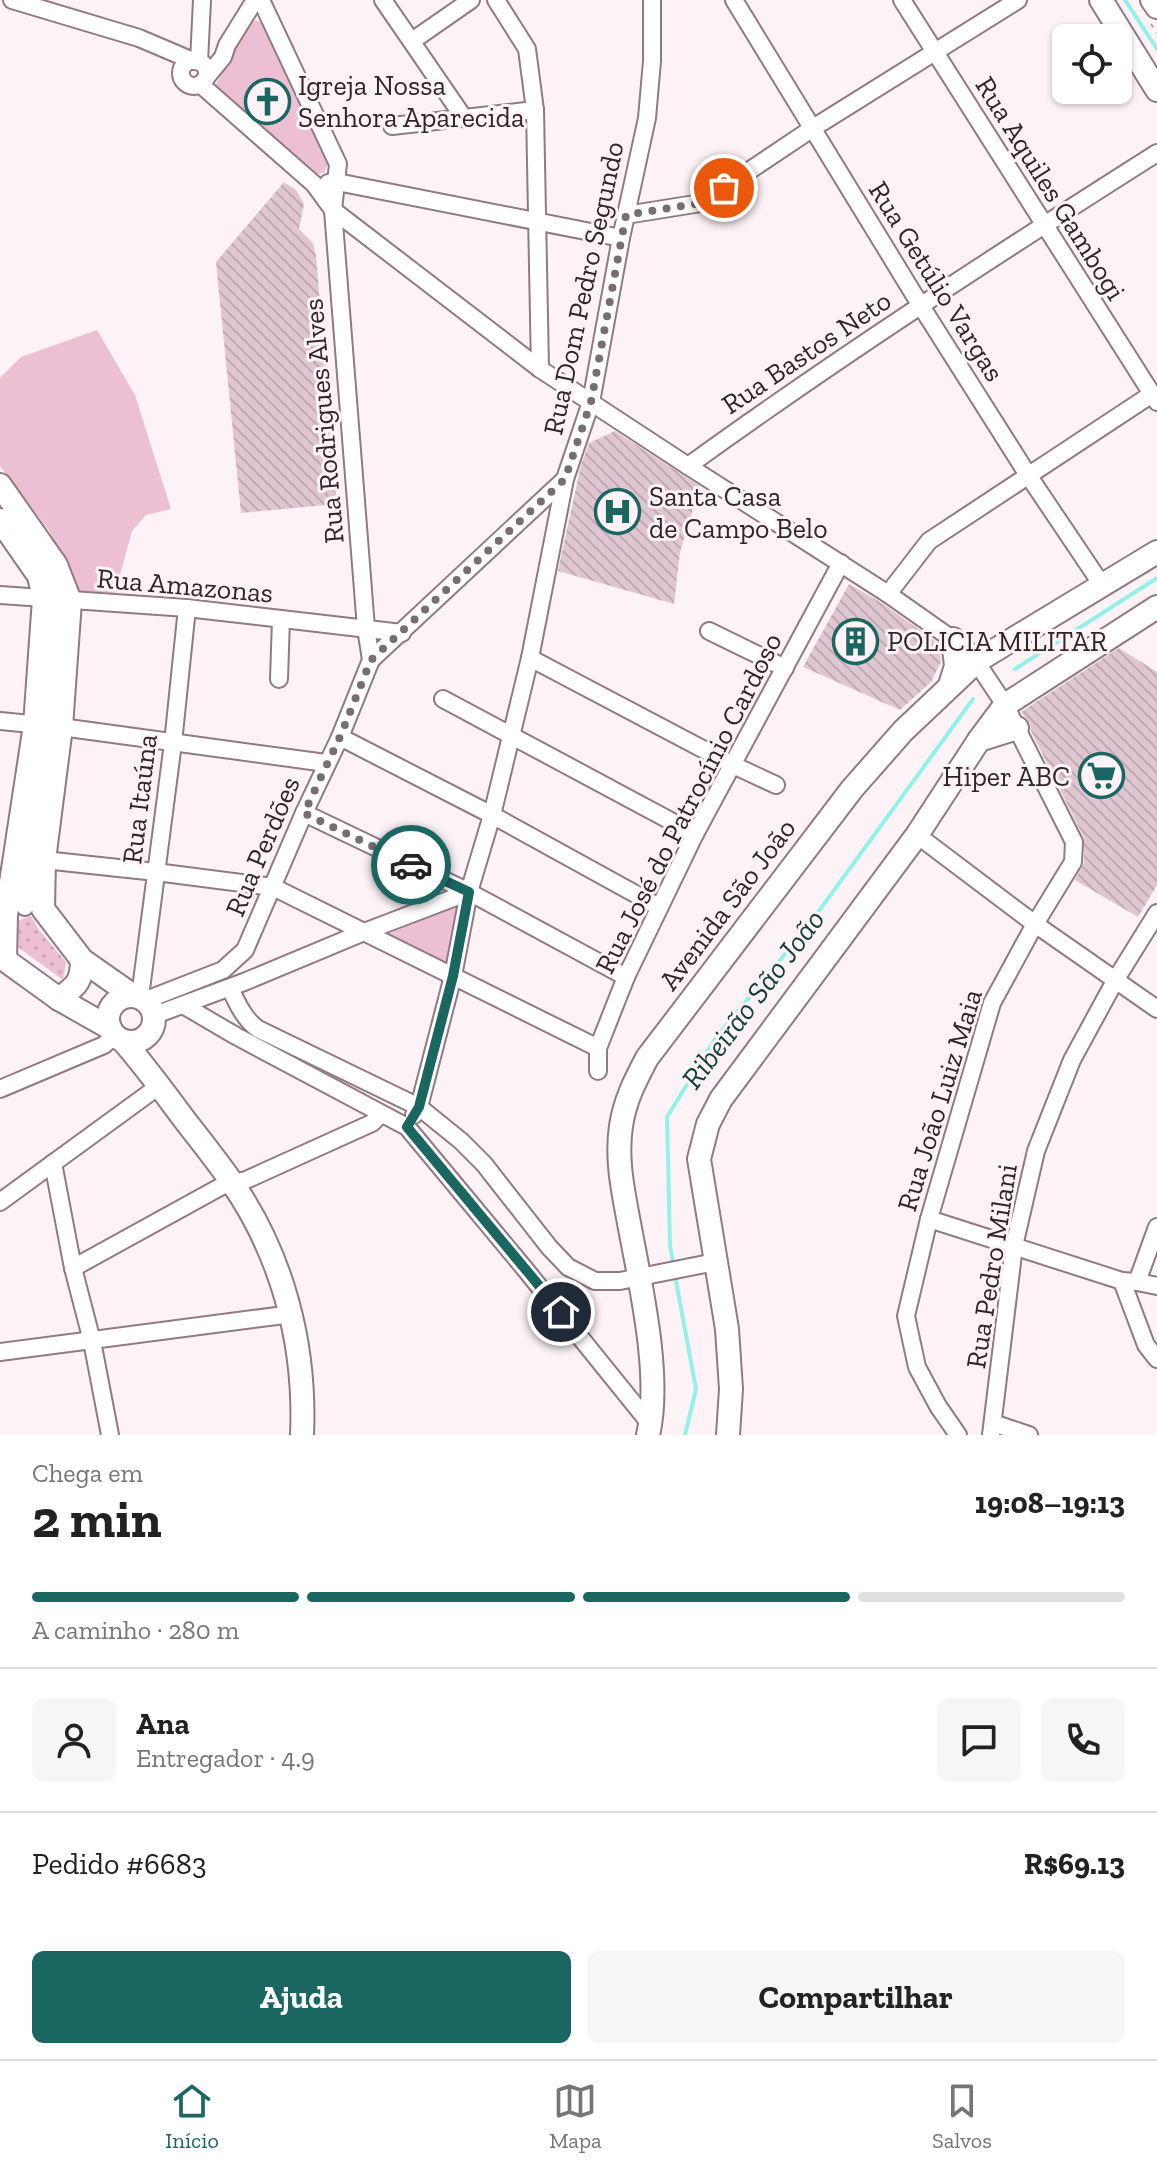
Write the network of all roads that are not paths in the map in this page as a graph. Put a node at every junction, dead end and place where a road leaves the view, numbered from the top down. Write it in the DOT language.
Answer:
graph roads {
  1 [pos="12,0"];
  2 [pos="202,0"];
  3 [pos="255,0"];
  4 [pos="261,0"];
  5 [pos="383,0"];
  6 [pos="471,0"];
  7 [pos="496,0"];
  8 [pos="652,0"];
  9 [pos="734,0"];
  10 [pos="902,0"];
  11 [pos="1018,0"];
  12 [pos="1101,0"];
  13 [pos="1152,0"];
  14 [pos="1157,7"];
  15 [pos="412,41"];
  16 [pos="934,52"];
  17 [pos="197,70"];
  18 [pos="1157,90"];
  19 [pos="535,110"];
  20 [pos="464,118"];
  21 [pos="392,126"];
  22 [pos="813,128"];
  23 [pos="1157,153"];
  24 [pos="337,182"];
  25 [pos="314,184"];
  26 [pos="333,210"];
  27 [pos="626,215"];
  28 [pos="539,222"];
  29 [pos="1044,225"];
  30 [pos="621,238"];
  31 [pos="921,306"];
  32 [pos="540,369"];
  33 [pos="1154,398"];
  34 [pos="591,402"];
  35 [pos="688,466"];
  36 [pos="1028,475"];
  37 [pos="565,479"];
  38 [pos="0,485"];
  39 [pos="0,499"];
  40 [pos="539,502"];
  41 [pos="557,519"];
  42 [pos="0,520"];
  43 [pos="1157,552"];
  44 [pos="841,563"];
  45 [pos="1102,585"];
  46 [pos="888,594"];
  47 [pos="7,596"];
  48 [pos="58,600"];
  49 [pos="1157,607"];
  50 [pos="187,608"];
  51 [pos="0,610"];
  52 [pos="281,619"];
  53 [pos="1134,622"];
  54 [pos="1157,624"];
  55 [pos="366,628"];
  56 [pos="709,631"];
  57 [pos="402,633"];
  58 [pos="953,639"];
  59 [pos="530,658"];
  60 [pos="371,660"];
  61 [pos="977,661"];
  62 [pos="785,668"];
  63 [pos="279,679"];
  64 [pos="950,685"];
  65 [pos="443,699"];
  66 [pos="1005,705"];
  67 [pos="0,721"];
  68 [pos="48,726"];
  69 [pos="1017,728"];
  70 [pos="510,734"];
  71 [pos="340,737"];
  72 [pos="979,740"];
  73 [pos="173,743"];
  74 [pos="326,763"];
  75 [pos="733,765"];
  76 [pos="776,785"];
  77 [pos="304,813"];
  78 [pos="492,815"];
  79 [pos="695,834"];
  80 [pos="917,835"];
  81 [pos="44,860"];
  82 [pos="156,872"];
  83 [pos="273,887"];
  84 [pos="469,892"];
  85 [pos="659,907"];
  86 [pos="18,912"];
  87 [pos="1157,913"];
  88 [pos="1035,924"];
  89 [pos="364,932"];
  90 [pos="3,958"];
  91 [pos="82,960"];
  92 [pos="453,976"];
  93 [pos="626,977"];
  94 [pos="1116,979"];
  95 [pos="230,988"];
  96 [pos="59,999"];
  97 [pos="183,1005"];
  98 [pos="145,1008"];
  99 [pos="1157,1009"];
  100 [pos="116,1034"];
  101 [pos="598,1048"];
  102 [pos="598,1071"];
  103 [pos="154,1078"];
  104 [pos="0,1089"];
  105 [pos="419,1107"];
  106 [pos="381,1114"];
  107 [pos="407,1127"];
  108 [pos="53,1163"];
  109 [pos="233,1183"];
  110 [pos="0,1202"];
  111 [pos="929,1219"];
  112 [pos="1157,1227"];
  113 [pos="1014,1246"];
  114 [pos="708,1263"];
  115 [pos="73,1268"];
  116 [pos="647,1276"];
  117 [pos="1130,1282"];
  118 [pos="1157,1286"];
  119 [pos="292,1314"];
  120 [pos="92,1341"];
  121 [pos="0,1352"];
  122 [pos="1157,1359"];
  123 [pos="992,1429"];
  124 [pos="650,1430"];
  125 [pos="110,1435"];
  126 [pos="302,1435"];
  127 [pos="728,1435"];
  128 [pos="958,1435"];
  129 [pos="1029,1435"];
  1 -- 17 [label="street, Rua João Luiz Maia"];
  2 -- 17 [label="street"];
  3 -- 17 [label="street"];
  4 -- 24 [label="street"];
  5 -- 15 [label="street"];
  6 -- 15 [label="street"];
  7 -- 19 [label="street"];
  8 -- 27 [label="street, Rua Dom Pedro Segundo"];
  9 -- 22 [label="street, Rua Getúlio Vargas"];
  10 -- 16 [label="street, Rua Aquiles Gambogi"];
  11 -- 16 [label="street"];
  12 -- 18 [label="main road"];
  13 -- 14 [label="main road"];
  15 -- 20 [label="street"];
  16 -- 22 [label="street"];
  16 -- 29 [label="street, Rua Aquiles Gambogi"];
  17 -- 25 [label="street, Rua João Luiz Maia"];
  19 -- 20 [label="street"];
  19 -- 28 [label="street"];
  20 -- 21 [label="street"];
  22 -- 27 [label="street"];
  22 -- 31 [label="street, Rua Getúlio Vargas"];
  23 -- 29 [label="street, Rua Bastos Neto"];
  24 -- 25 [label="street"];
  24 -- 26 [label="street, Rua Rodrigues Alves"];
  24 -- 28 [label="street"];
  25 -- 26 [label="street, Rua João Luiz Maia"];
  26 -- 32 [label="street, Rua João Luiz Maia"];
  26 -- 55 [label="street, Rua Rodrigues Alves"];
  27 -- 30 [label="street, Rua Dom Pedro Segundo"];
  28 -- 30 [label="street"];
  28 -- 32 [label="street"];
  29 -- 31 [label="street, Rua Bastos Neto"];
  29 -- 33 [label="street, Rua Aquiles Gambogi"];
  30 -- 34 [label="street, Rua Dom Pedro Segundo"];
  31 -- 35 [label="street, Rua Bastos Neto"];
  31 -- 36 [label="street, Rua Getúlio Vargas"];
  32 -- 34 [label="street, Rua João Luiz Maia"];
  33 -- 36 [label="street"];
  34 -- 35 [label="street, Rua João Luiz Maia"];
  34 -- 37 [label="street, Rua Dom Pedro Segundo"];
  35 -- 44 [label="street, Rua João Luiz Maia"];
  36 -- 45 [label="street, Rua Getúlio Vargas"];
  36 -- 46 [label="street"];
  37 -- 40 [label="street"];
  37 -- 41 [label="street, Rua Dom Pedro Segundo"];
  38 -- 48 [label="main road"];
  39 -- 48 [label="street"];
  40 -- 41 [label="street"];
  40 -- 57 [label="street"];
  41 -- 59 [label="street, Rua Dom Pedro Segundo"];
  42 -- 48 [label="main road"];
  43 -- 45 [label="main road, Avenida São João"];
  44 -- 46 [label="street, Rua João Luiz Maia"];
  44 -- 62 [label="street, Rua José do Patrocínio Cardoso"];
  45 -- 61 [label="main road, Avenida São João"];
  46 -- 58 [label="street, Rua João Luiz Maia"];
  47 -- 48 [label="street, Rua Amazonas"];
  47 -- 51 [label="street"];
  48 -- 50 [label="street, Rua Amazonas"];
  48 -- 68 [label="main road"];
  49 -- 53 [label="main road"];
  50 -- 52 [label="street, Rua Amazonas"];
  50 -- 73 [label="street, Rua Itaúna"];
  52 -- 55 [label="street, Rua Amazonas"];
  52 -- 63 [label="street"];
  53 -- 54 [label="street"];
  53 -- 66 [label="main road"];
  55 -- 57 [label="street, Rua Amazonas"];
  55 -- 60 [label="street, Rua Rodrigues Alves"];
  56 -- 62 [label="street"];
  57 -- 60 [label="street"];
  58 -- 61 [label="street, Rua João Luiz Maia"];
  58 -- 64 [label="main road"];
  59 -- 70 [label="street, Rua Dom Pedro Segundo"];
  59 -- 75 [label="street"];
  60 -- 71 [label="street, Rua Perdões"];
  61 -- 64 [label="main road, Avenida São João"];
  61 -- 66 [label="street, Rua João Luiz Maia"];
  62 -- 75 [label="street, Rua José do Patrocínio Cardoso"];
  64 -- 116 [label="main road, Avenida São João"];
  65 -- 70 [label="street"];
  66 -- 69 [label="street, Rua João Luiz Maia"];
  66 -- 72 [label="main road"];
  67 -- 68 [label="street"];
  68 -- 73 [label="street"];
  68 -- 81 [label="main road"];
  68 -- 86 [label="main road"];
  69 -- 72 [label="main road"];
  69 -- 88 [label="street, Rua João Luiz Maia"];
  70 -- 78 [label="street, Rua Dom Pedro Segundo"];
  70 -- 79 [label="street"];
  71 -- 74 [label="street, Rua Perdões"];
  71 -- 78 [label="street"];
  72 -- 80 [label="main road"];
  73 -- 74 [label="street"];
  73 -- 82 [label="street, Rua Itaúna"];
  74 -- 77 [label="street, Rua Perdões"];
  75 -- 76 [label="street"];
  75 -- 79 [label="street, Rua José do Patrocínio Cardoso"];
  77 -- 83 [label="street, Rua Perdões"];
  77 -- 84 [label="street"];
  78 -- 84 [label="street, Rua Dom Pedro Segundo"];
  78 -- 85 [label="street"];
  79 -- 85 [label="street, Rua José do Patrocínio Cardoso"];
  80 -- 88 [label="street"];
  80 -- 114 [label="main road"];
  81 -- 82 [label="street"];
  81 -- 86 [label="main road"];
  82 -- 83 [label="street"];
  82 -- 98 [label="street, Rua Itaúna"];
  83 -- 89 [label="street"];
  83 -- 98 [label="street, Rua Perdões"];
  84 -- 89 [label="street"];
  84 -- 92 [label="street, Rua Dom Pedro Segundo"];
  84 -- 93 [label="street"];
  85 -- 93 [label="street, Rua José do Patrocínio Cardoso"];
  86 -- 90 [label="main road"];
  86 -- 91 [label="main road"];
  87 -- 94 [label="street, Rua Pedro Milani"];
  88 -- 94 [label="street"];
  88 -- 111 [label="street, Rua João Luiz Maia"];
  89 -- 92 [label="street"];
  89 -- 95 [label="street"];
  90 -- 96 [label="main road"];
  91 -- 96 [label="main road"];
  91 -- 98 [label="main road"];
  92 -- 101 [label="street"];
  92 -- 105 [label="street, Rua Dom Pedro Segundo"];
  93 -- 101 [label="street, Rua José do Patrocínio Cardoso"];
  94 -- 99 [label="street"];
  94 -- 113 [label="street, Rua Pedro Milani"];
  95 -- 97 [label="street"];
  95 -- 105 [label="street"];
  96 -- 100 [label="main road"];
  97 -- 98 [label="street"];
  97 -- 106 [label="street"];
  98 -- 100 [label="main road"];
  98 -- 100 [label="main road"];
  98 -- 103 [label="main road"];
  100 -- 103 [label="main road"];
  100 -- 104 [label="street"];
  101 -- 102 [label="street, Rua José do Patrocínio Cardoso"];
  103 -- 108 [label="street"];
  103 -- 109 [label="main road"];
  105 -- 107 [label="street, Rua Dom Pedro Segundo"];
  105 -- 116 [label="street"];
  106 -- 107 [label="street"];
  106 -- 109 [label="street"];
  107 -- 124 [label="street"];
  108 -- 110 [label="street"];
  108 -- 115 [label="street"];
  109 -- 115 [label="street"];
  109 -- 119 [label="main road"];
  111 -- 113 [label="street"];
  111 -- 128 [label="street, Rua João Luiz Maia"];
  112 -- 117 [label="street"];
  113 -- 117 [label="street"];
  113 -- 123 [label="street, Rua Pedro Milani"];
  114 -- 116 [label="street"];
  114 -- 127 [label="main road"];
  115 -- 120 [label="street"];
  116 -- 124 [label="main road, Avenida São João"];
  117 -- 118 [label="street"];
  117 -- 122 [label="street"];
  119 -- 120 [label="street"];
  119 -- 126 [label="main road"];
  120 -- 121 [label="street"];
  120 -- 125 [label="street"];
  123 -- 129 [label="street"];
}
